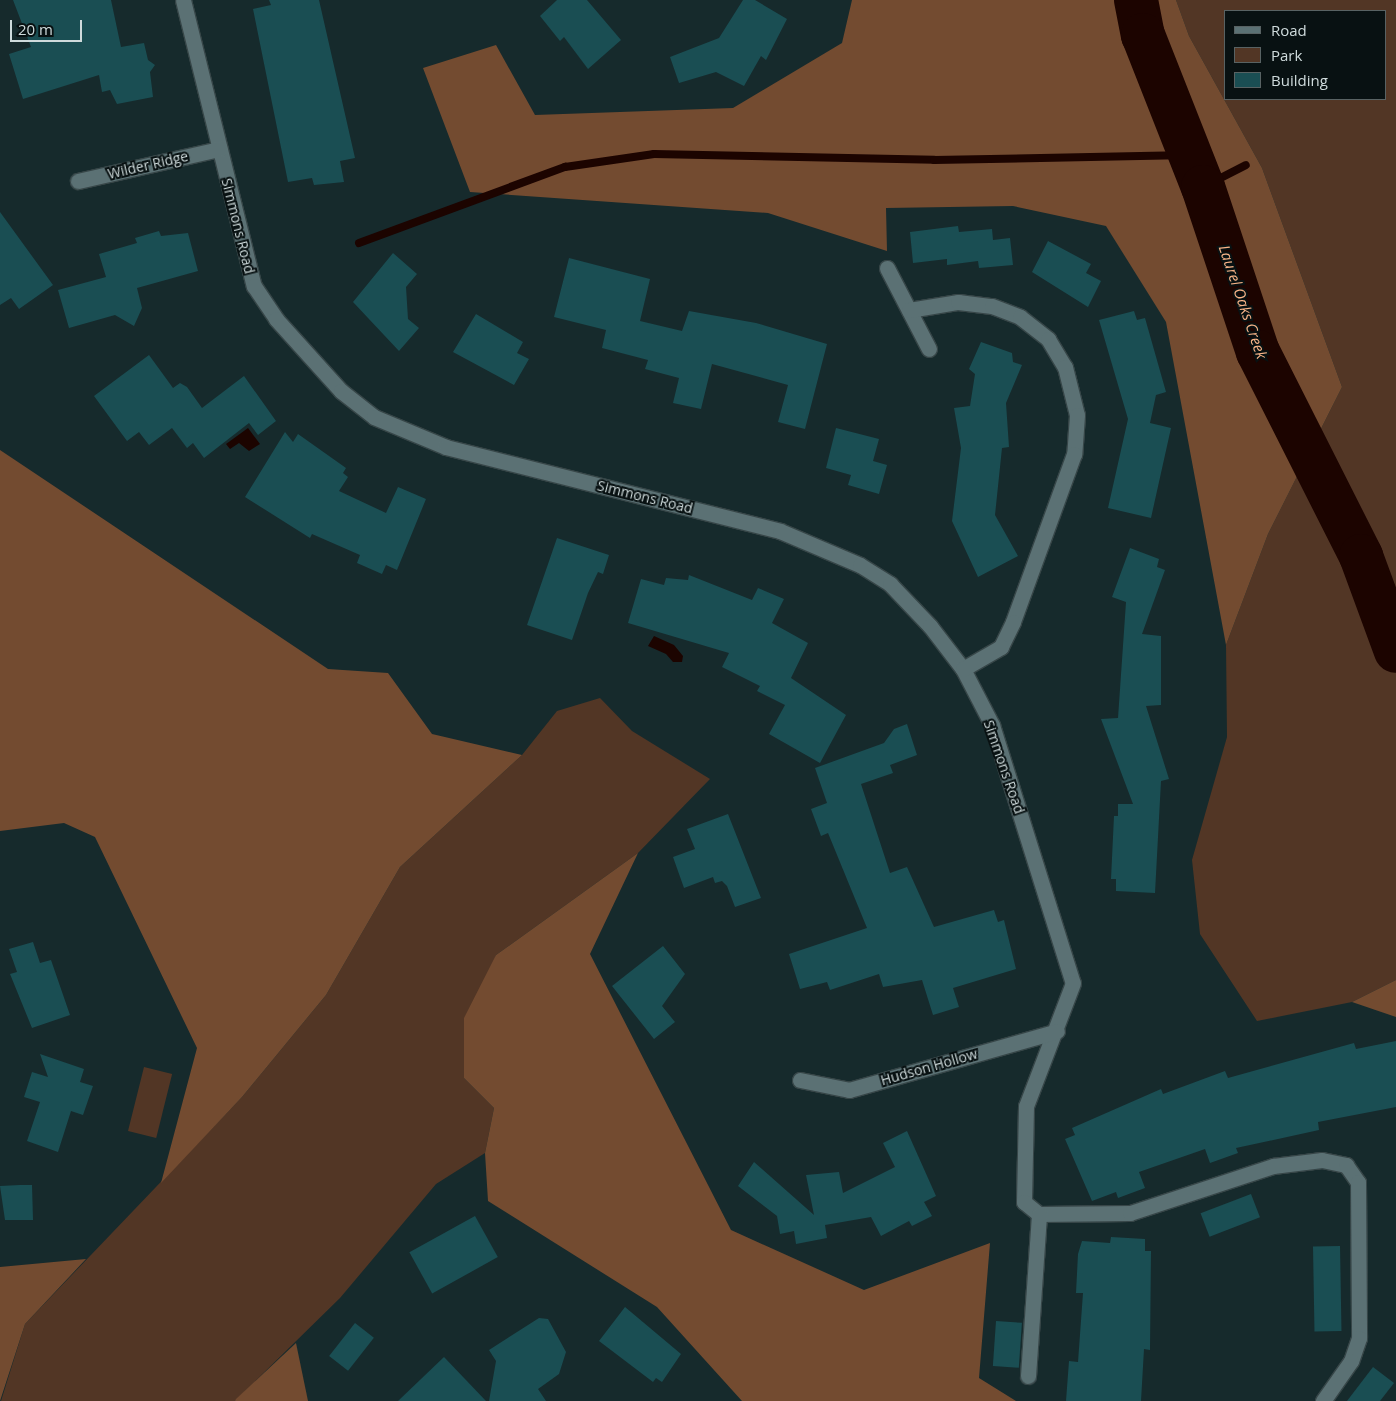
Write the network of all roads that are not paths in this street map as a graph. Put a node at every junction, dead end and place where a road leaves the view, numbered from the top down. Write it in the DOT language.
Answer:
graph roads {
  1 [pos="183,0"];
  2 [pos="219,149"];
  3 [pos="78,181"];
  4 [pos="887,268"];
  5 [pos="909,310"];
  6 [pos="929,349"];
  7 [pos="963,669"];
  8 [pos="1057,1030"];
  9 [pos="800,1080"];
  10 [pos="1039,1214"];
  11 [pos="1028,1376"];
  12 [pos="1322,1401"];
  1 -- 2 [label="street, Simmons Road"];
  2 -- 3 [label="street, Wilder Ridge"];
  2 -- 7 [label="street, Simmons Road"];
  4 -- 5 [label="street"];
  5 -- 6 [label="street"];
  5 -- 7 [label="street"];
  7 -- 8 [label="street, Simmons Road"];
  8 -- 9 [label="street, Hudson Hollow"];
  8 -- 10 [label="street, Simmons Road"];
  10 -- 11 [label="street"];
  10 -- 12 [label="street"];
}
